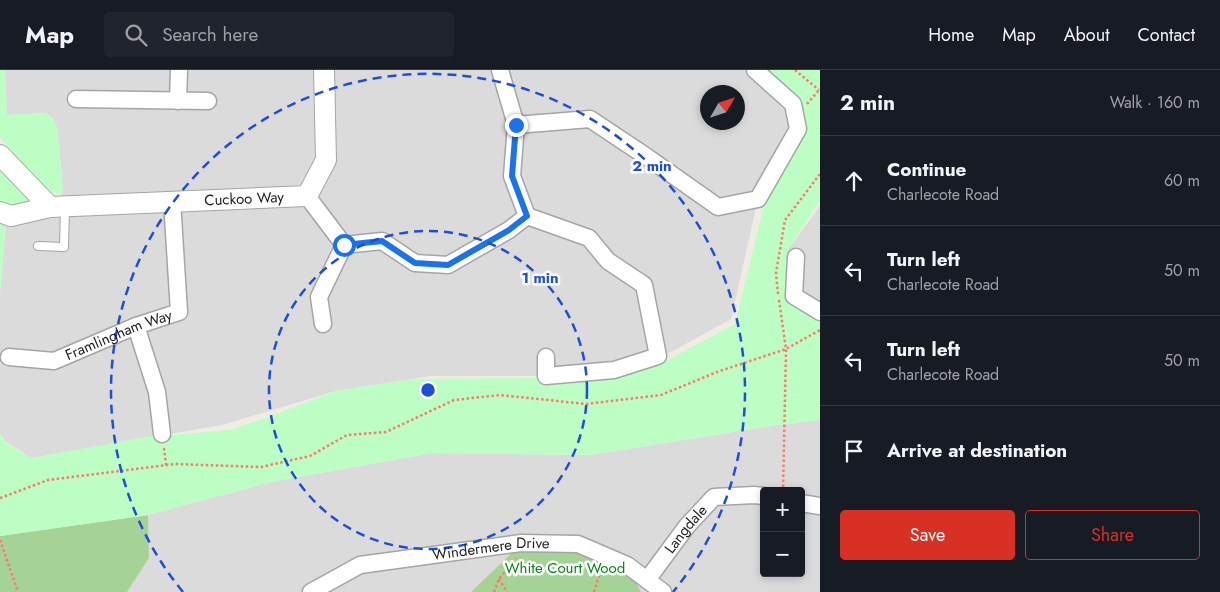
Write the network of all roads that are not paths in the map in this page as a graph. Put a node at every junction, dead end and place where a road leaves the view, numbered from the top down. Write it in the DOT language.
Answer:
graph roads {
  1 [pos="179,70"];
  2 [pos="324,70"];
  3 [pos="500,70"];
  4 [pos="755,70"];
  5 [pos="76,99"];
  6 [pos="178,101"];
  7 [pos="208,101"];
  8 [pos="516,125"];
  9 [pos="0,155"];
  10 [pos="307,196"];
  11 [pos="172,202"];
  12 [pos="57,207"];
  13 [pos="0,212"];
  14 [pos="527,216"];
  15 [pos="344,245"];
  16 [pos="38,246"];
  17 [pos="796,257"];
  18 [pos="820,312"];
  19 [pos="323,324"];
  20 [pos="136,326"];
  21 [pos="9,356"];
  22 [pos="546,356"];
  23 [pos="162,434"];
  24 [pos="760,496"];
  25 [pos="805,504"];
  26 [pos="820,506"];
  27 [pos="647,580"];
  28 [pos="311,592"];
  29 [pos="663,592"];
  1 -- 6 [label="street"];
  2 -- 10 [label="street"];
  3 -- 8 [label="street"];
  4 -- 8 [label="street"];
  5 -- 6 [label="street"];
  6 -- 7 [label="street"];
  8 -- 14 [label="street"];
  9 -- 12 [label="street"];
  10 -- 11 [label="street, Cuckoo Way"];
  10 -- 15 [label="street"];
  11 -- 12 [label="street, Cuckoo Way"];
  11 -- 20 [label="street, Framlingham Way"];
  12 -- 13 [label="street, Cuckoo Way"];
  12 -- 16 [label="lane"];
  14 -- 15 [label="street"];
  14 -- 22 [label="street"];
  15 -- 19 [label="street"];
  17 -- 18 [label="street"];
  20 -- 21 [label="street, Framlingham Way"];
  20 -- 23 [label="street"];
  24 -- 27 [label="street, Langdale"];
  25 -- 26 [label="street"];
  27 -- 28 [label="street, Windermere Drive"];
  27 -- 29 [label="street, Windermere Drive"];
}
